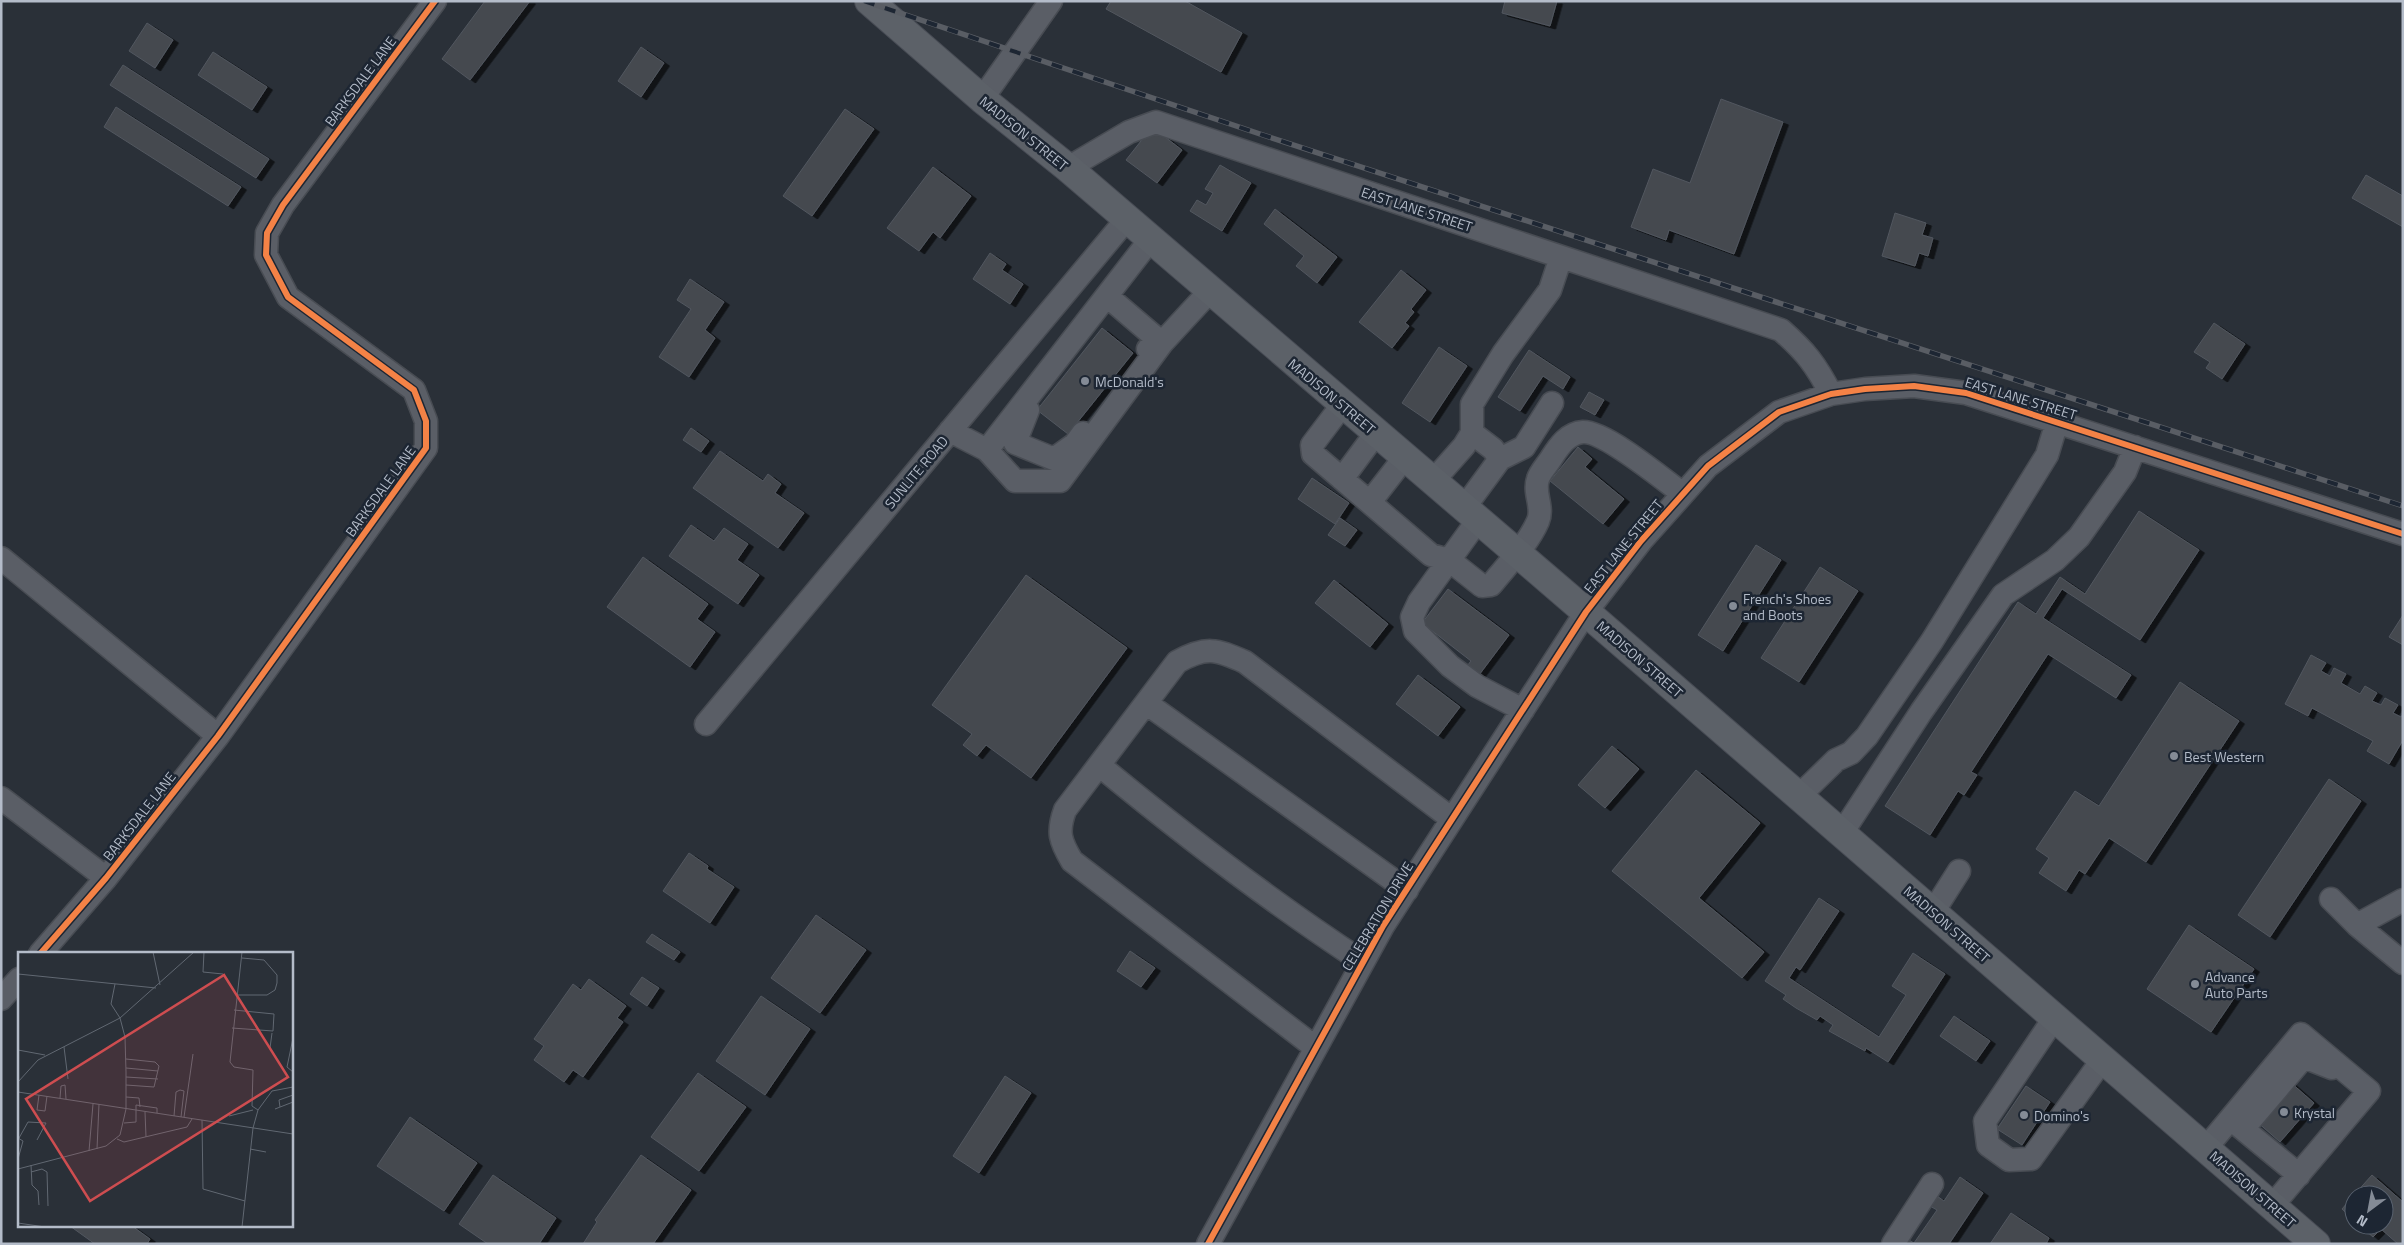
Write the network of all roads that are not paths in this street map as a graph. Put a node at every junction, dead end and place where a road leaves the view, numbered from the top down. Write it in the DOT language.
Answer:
graph roads {
  1 [pos="435,1"];
  2 [pos="869,1"];
  3 [pos="1051,1"];
  4 [pos="982,99"];
  5 [pos="1068,168"];
  6 [pos="1126,220"];
  7 [pos="1150,240"];
  8 [pos="1561,257"];
  9 [pos="1210,291"];
  10 [pos="1107,296"];
  11 [pos="1162,343"];
  12 [pos="1042,380"];
  13 [pos="1831,394"];
  14 [pos="1552,403"];
  15 [pos="1342,404"];
  16 [pos="2057,422"];
  17 [pos="950,431"];
  18 [pos="1376,433"];
  19 [pos="1472,433"];
  20 [pos="2135,447"];
  21 [pos="987,450"];
  22 [pos="1405,457"];
  23 [pos="1500,460"];
  24 [pos="1342,478"];
  25 [pos="1433,481"];
  26 [pos="1683,494"];
  27 [pos="1370,502"];
  28 [pos="1471,514"];
  29 [pos="2403,534"];
  30 [pos="1517,553"];
  31 [pos="1,558"];
  32 [pos="1449,560"];
  33 [pos="1586,612"];
  34 [pos="1146,703"];
  35 [pos="1523,710"];
  36 [pos="706,724"];
  37 [pos="218,736"];
  38 [pos="1851,753"];
  39 [pos="1099,765"];
  40 [pos="1880,774"];
  41 [pos="1799,796"];
  42 [pos="1,798"];
  43 [pos="1452,819"];
  44 [pos="1842,833"];
  45 [pos="1959,871"];
  46 [pos="106,878"];
  47 [pos="1406,890"];
  48 [pos="2331,899"];
  49 [pos="2403,900"];
  50 [pos="1933,912"];
  51 [pos="2358,925"];
  52 [pos="42,952"];
  53 [pos="1363,962"];
  54 [pos="2403,963"];
  55 [pos="18,980"];
  56 [pos="1,999"];
  57 [pos="2055,1017"];
  58 [pos="1316,1048"];
  59 [pos="2103,1060"];
  60 [pos="2237,1124"];
  61 [pos="2206,1148"];
  62 [pos="2299,1175"];
  63 [pos="1932,1184"];
  64 [pos="2272,1206"];
  65 [pos="1208,1244"];
  66 [pos="1893,1244"];
  67 [pos="2316,1244"];
  1 -- 37 [label="street, BARKSDALE LANE"];
  2 -- 4 [label="main road, MADISON STREET"];
  3 -- 4 [label="street"];
  4 -- 5 [label="main road, MADISON STREET"];
  5 -- 6 [label="main road, MADISON STREET"];
  5 -- 8 [label="street, EAST LANE STREET"];
  6 -- 7 [label="main road, MADISON STREET"];
  6 -- 17 [label="street, SUNLITE ROAD"];
  7 -- 9 [label="main road, MADISON STREET"];
  7 -- 10 [label="street"];
  8 -- 13 [label="street, EAST LANE STREET"];
  8 -- 19 [label="street"];
  9 -- 11 [label="street"];
  9 -- 15 [label="main road, MADISON STREET"];
  10 -- 11 [label="street"];
  10 -- 12 [label="street"];
  11 -- 12 [label="street"];
  11 -- 21 [label="street"];
  12 -- 21 [label="street"];
  13 -- 16 [label="street, EAST LANE STREET"];
  13 -- 26 [label="street, EAST LANE STREET"];
  14 -- 23 [label="street"];
  15 -- 18 [label="main road, MADISON STREET"];
  15 -- 24 [label="street"];
  16 -- 20 [label="street, EAST LANE STREET"];
  16 -- 38 [label="street"];
  17 -- 21 [label="street"];
  17 -- 36 [label="street, SUNLITE ROAD"];
  18 -- 22 [label="main road, MADISON STREET"];
  18 -- 24 [label="street"];
  19 -- 23 [label="street"];
  19 -- 25 [label="street"];
  20 -- 29 [label="street, EAST LANE STREET"];
  20 -- 40 [label="street"];
  22 -- 25 [label="main road, MADISON STREET"];
  22 -- 27 [label="street"];
  23 -- 28 [label="street"];
  24 -- 27 [label="street"];
  25 -- 28 [label="main road, MADISON STREET"];
  26 -- 30 [label="street"];
  26 -- 33 [label="street, EAST LANE STREET"];
  27 -- 32 [label="street"];
  28 -- 30 [label="main road, MADISON STREET"];
  28 -- 32 [label="street"];
  30 -- 32 [label="street"];
  30 -- 33 [label="main road, MADISON STREET"];
  31 -- 37 [label="street"];
  32 -- 35 [label="street"];
  33 -- 35 [label="street, CELEBRATION DRIVE"];
  33 -- 41 [label="main road, MADISON STREET"];
  34 -- 39 [label="street"];
  34 -- 43 [label="street"];
  34 -- 47 [label="street"];
  35 -- 43 [label="street, CELEBRATION DRIVE"];
  37 -- 46 [label="street, BARKSDALE LANE"];
  38 -- 40 [label="street"];
  38 -- 41 [label="street"];
  39 -- 53 [label="street"];
  39 -- 58 [label="street"];
  40 -- 44 [label="street"];
  41 -- 44 [label="main road, MADISON STREET"];
  42 -- 46 [label="street"];
  43 -- 47 [label="street, CELEBRATION DRIVE"];
  44 -- 50 [label="main road, MADISON STREET"];
  45 -- 50 [label="street"];
  46 -- 52 [label="street, BARKSDALE LANE"];
  47 -- 53 [label="street, CELEBRATION DRIVE"];
  48 -- 51 [label="street"];
  49 -- 51 [label="street"];
  50 -- 57 [label="main road, MADISON STREET"];
  51 -- 54 [label="street"];
  53 -- 58 [label="street, CELEBRATION DRIVE"];
  55 -- 56 [label="street"];
  57 -- 59 [label="main road, MADISON STREET"];
  57 -- 59 [label="street"];
  58 -- 65 [label="street, CELEBRATION DRIVE"];
  59 -- 61 [label="main road, MADISON STREET"];
  60 -- 61 [label="street"];
  60 -- 62 [label="street"];
  60 -- 62 [label="street"];
  61 -- 64 [label="main road, MADISON STREET"];
  62 -- 64 [label="street"];
  63 -- 66 [label="street"];
  64 -- 67 [label="main road, MADISON STREET"];
}
